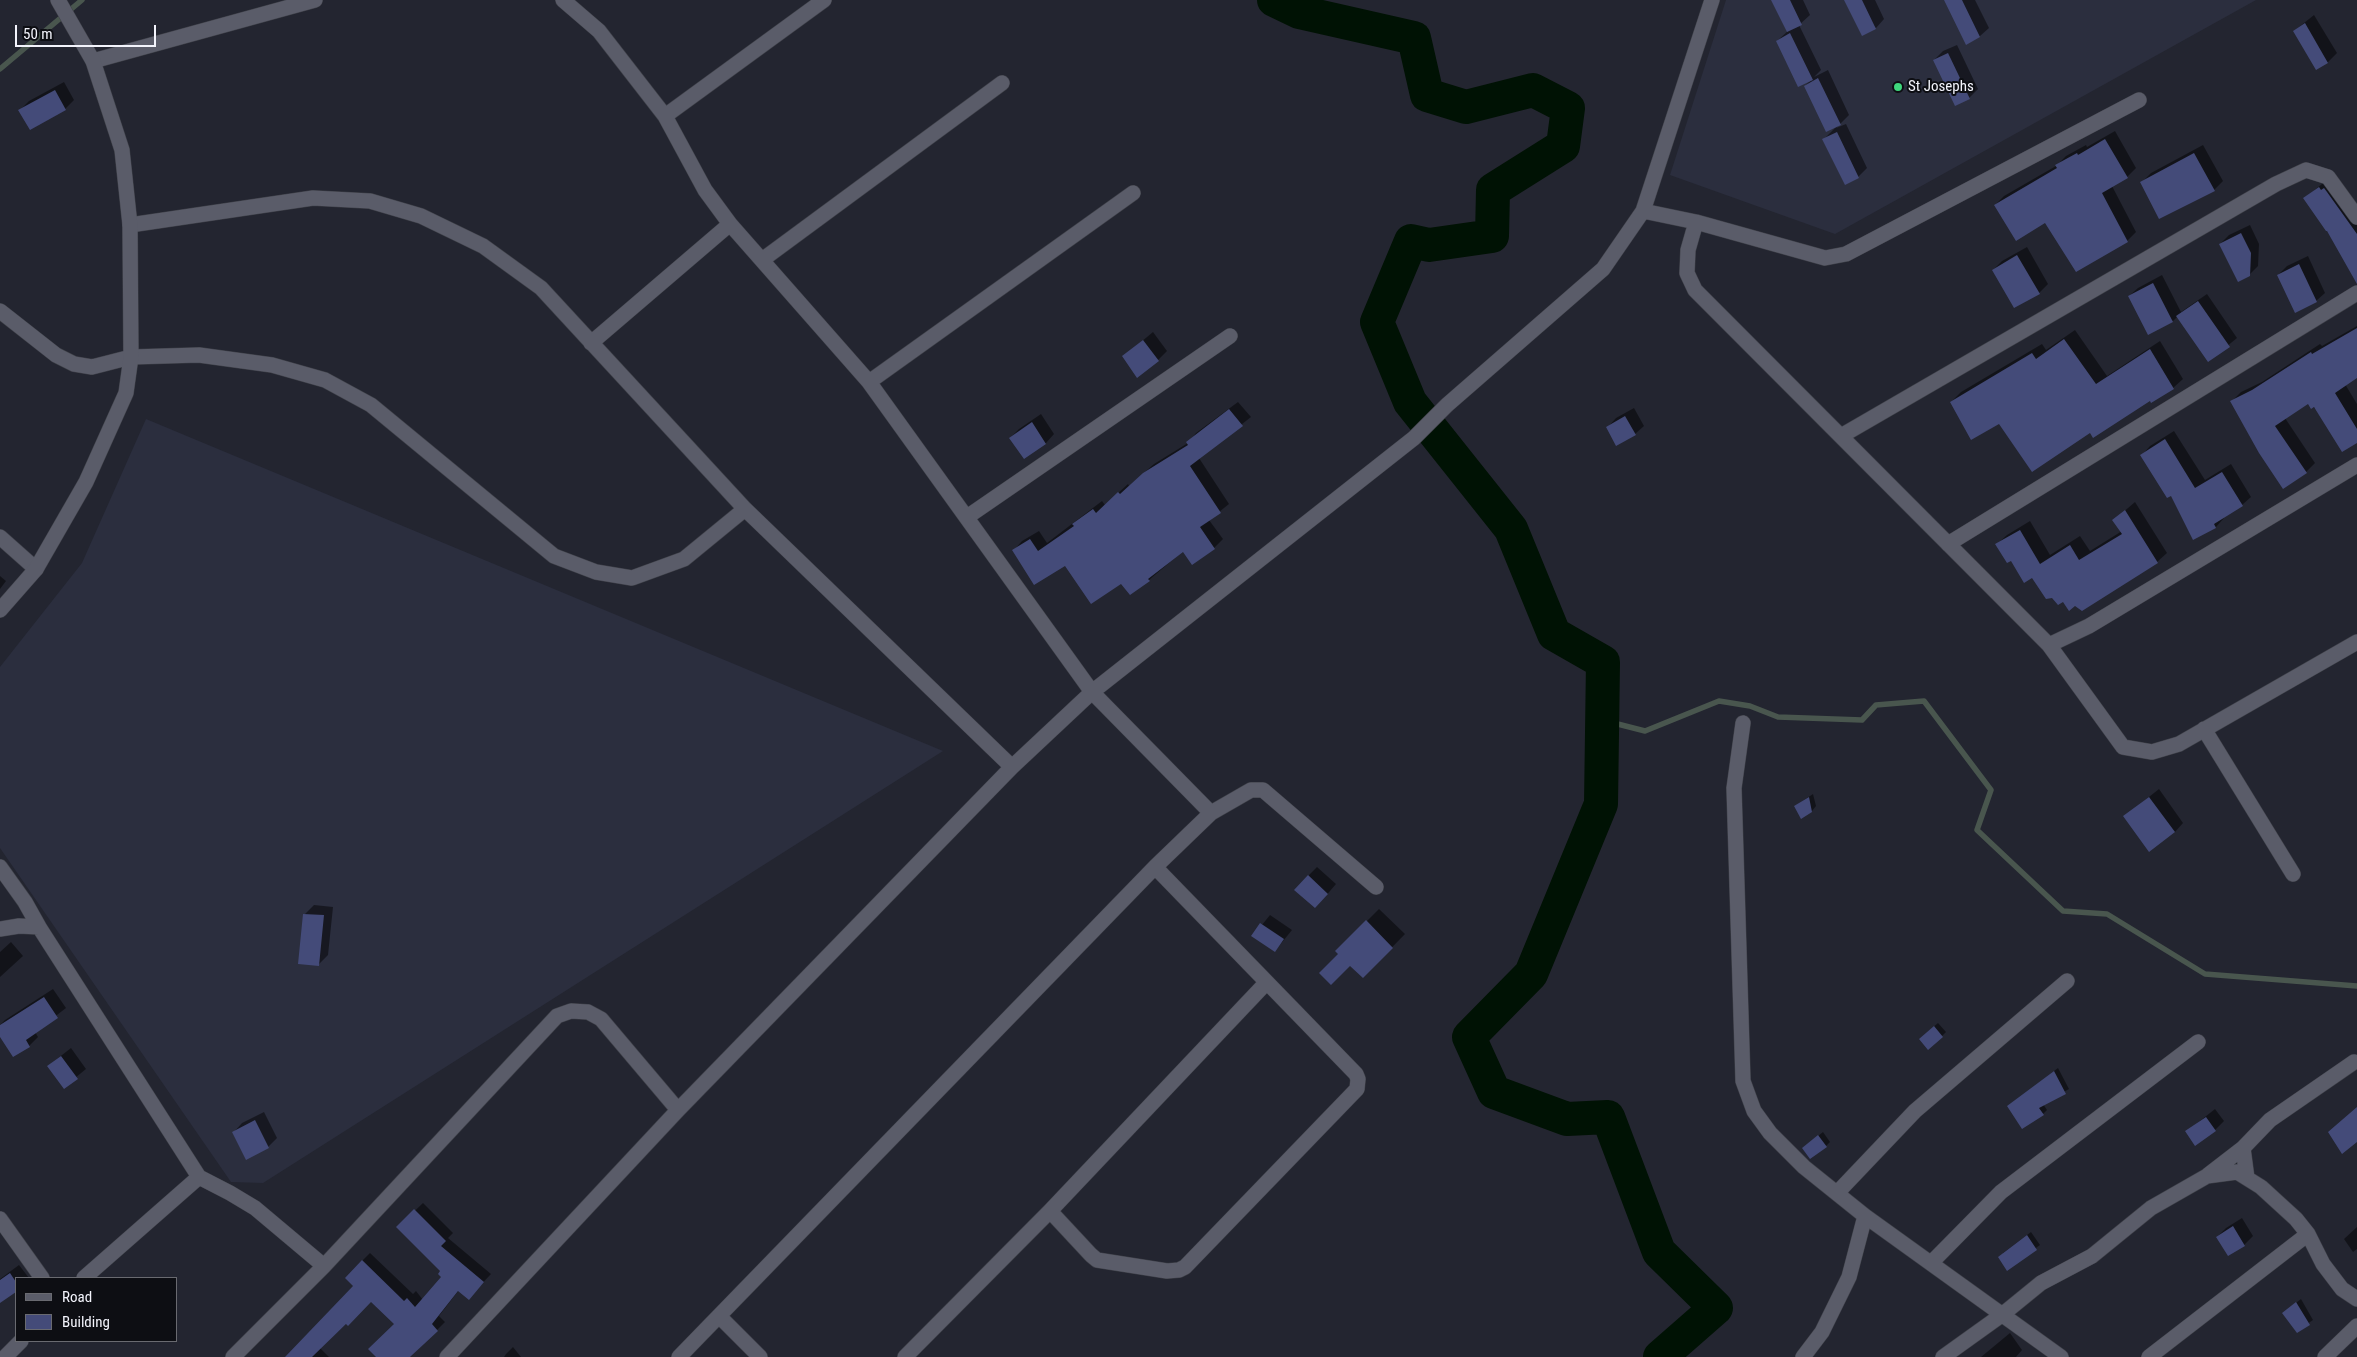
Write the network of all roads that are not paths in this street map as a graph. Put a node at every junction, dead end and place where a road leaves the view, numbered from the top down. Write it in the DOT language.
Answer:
graph roads {
  1 [pos="58,0"];
  2 [pos="315,0"];
  3 [pos="564,0"];
  4 [pos="824,0"];
  5 [pos="1712,0"];
  6 [pos="93,61"];
  7 [pos="1002,83"];
  8 [pos="2139,100"];
  9 [pos="665,116"];
  10 [pos="1133,193"];
  11 [pos="1644,211"];
  12 [pos="2357,217"];
  13 [pos="1696,222"];
  14 [pos="730,224"];
  15 [pos="130,225"];
  16 [pos="762,260"];
  17 [pos="2357,293"];
  18 [pos="0,311"];
  19 [pos="1230,336"];
  20 [pos="591,343"];
  21 [pos="131,357"];
  22 [pos="869,382"];
  23 [pos="1840,436"];
  24 [pos="2357,465"];
  25 [pos="745,510"];
  26 [pos="967,517"];
  27 [pos="0,537"];
  28 [pos="1948,544"];
  29 [pos="36,569"];
  30 [pos="0,610"];
  31 [pos="2049,645"];
  32 [pos="2355,647"];
  33 [pos="1092,692"];
  34 [pos="1743,723"];
  35 [pos="2204,729"];
  36 [pos="1012,767"];
  37 [pos="1211,813"];
  38 [pos="1155,867"];
  39 [pos="0,868"];
  40 [pos="2293,874"];
  41 [pos="1376,887"];
  42 [pos="39,927"];
  43 [pos="0,929"];
  44 [pos="2067,981"];
  45 [pos="1266,983"];
  46 [pos="2198,1042"];
  47 [pos="2354,1062"];
  48 [pos="678,1110"];
  49 [pos="2243,1148"];
  50 [pos="2207,1176"];
  51 [pos="198,1177"];
  52 [pos="2246,1178"];
  53 [pos="1837,1193"];
  54 [pos="1050,1211"];
  55 [pos="1865,1216"];
  56 [pos="0,1219"];
  57 [pos="2308,1234"];
  58 [pos="1931,1263"];
  59 [pos="324,1266"];
  60 [pos="41,1277"];
  61 [pos="85,1277"];
  62 [pos="2357,1299"];
  63 [pos="2004,1314"];
  64 [pos="720,1317"];
  65 [pos="2357,1326"];
  66 [pos="20,1342"];
  67 [pos="5,1357"];
  68 [pos="233,1357"];
  69 [pos="447,1357"];
  70 [pos="679,1357"];
  71 [pos="760,1357"];
  72 [pos="905,1357"];
  73 [pos="1803,1357"];
  74 [pos="1943,1357"];
  75 [pos="2061,1357"];
  76 [pos="2149,1357"];
  77 [pos="2325,1357"];
  1 -- 6 [label="street"];
  2 -- 6 [label="street"];
  3 -- 9 [label="street"];
  4 -- 9 [label="street"];
  5 -- 11 [label="street"];
  6 -- 15 [label="street"];
  7 -- 16 [label="street"];
  8 -- 13 [label="street"];
  9 -- 14 [label="street"];
  10 -- 22 [label="street"];
  11 -- 13 [label="street"];
  11 -- 33 [label="street"];
  12 -- 23 [label="street"];
  13 -- 23 [label="street"];
  14 -- 16 [label="street"];
  14 -- 20 [label="street"];
  15 -- 20 [label="street"];
  15 -- 21 [label="street"];
  16 -- 22 [label="street"];
  17 -- 28 [label="street"];
  18 -- 21 [label="street"];
  19 -- 26 [label="street"];
  20 -- 25 [label="street"];
  21 -- 25 [label="street"];
  21 -- 29 [label="street"];
  22 -- 26 [label="street"];
  23 -- 28 [label="street"];
  24 -- 31 [label="street"];
  25 -- 36 [label="street"];
  26 -- 33 [label="street"];
  27 -- 29 [label="street"];
  28 -- 31 [label="street"];
  29 -- 30 [label="street"];
  31 -- 35 [label="street"];
  32 -- 35 [label="street"];
  33 -- 36 [label="street"];
  33 -- 37 [label="street"];
  34 -- 53 [label="street"];
  35 -- 40 [label="street"];
  36 -- 48 [label="street"];
  37 -- 38 [label="street"];
  37 -- 41 [label="street"];
  38 -- 45 [label="street"];
  38 -- 64 [label="street"];
  39 -- 42 [label="street"];
  42 -- 43 [label="street"];
  42 -- 51 [label="street"];
  44 -- 53 [label="street"];
  45 -- 54 [label="street"];
  45 -- 54 [label="street"];
  46 -- 58 [label="street"];
  47 -- 49 [label="street"];
  48 -- 59 [label="street"];
  48 -- 69 [label="street"];
  49 -- 50 [label="street"];
  49 -- 52 [label="street"];
  50 -- 52 [label="street"];
  50 -- 63 [label="street"];
  51 -- 59 [label="street"];
  51 -- 61 [label="street"];
  52 -- 57 [label="street"];
  53 -- 55 [label="street"];
  54 -- 72 [label="street"];
  55 -- 58 [label="street"];
  55 -- 73 [label="street"];
  56 -- 60 [label="street"];
  57 -- 62 [label="street"];
  57 -- 76 [label="street"];
  58 -- 63 [label="street"];
  59 -- 68 [label="street"];
  63 -- 74 [label="street"];
  63 -- 75 [label="street"];
  64 -- 70 [label="street"];
  64 -- 71 [label="street"];
  65 -- 77 [label="street"];
  66 -- 67 [label="street"];
}
